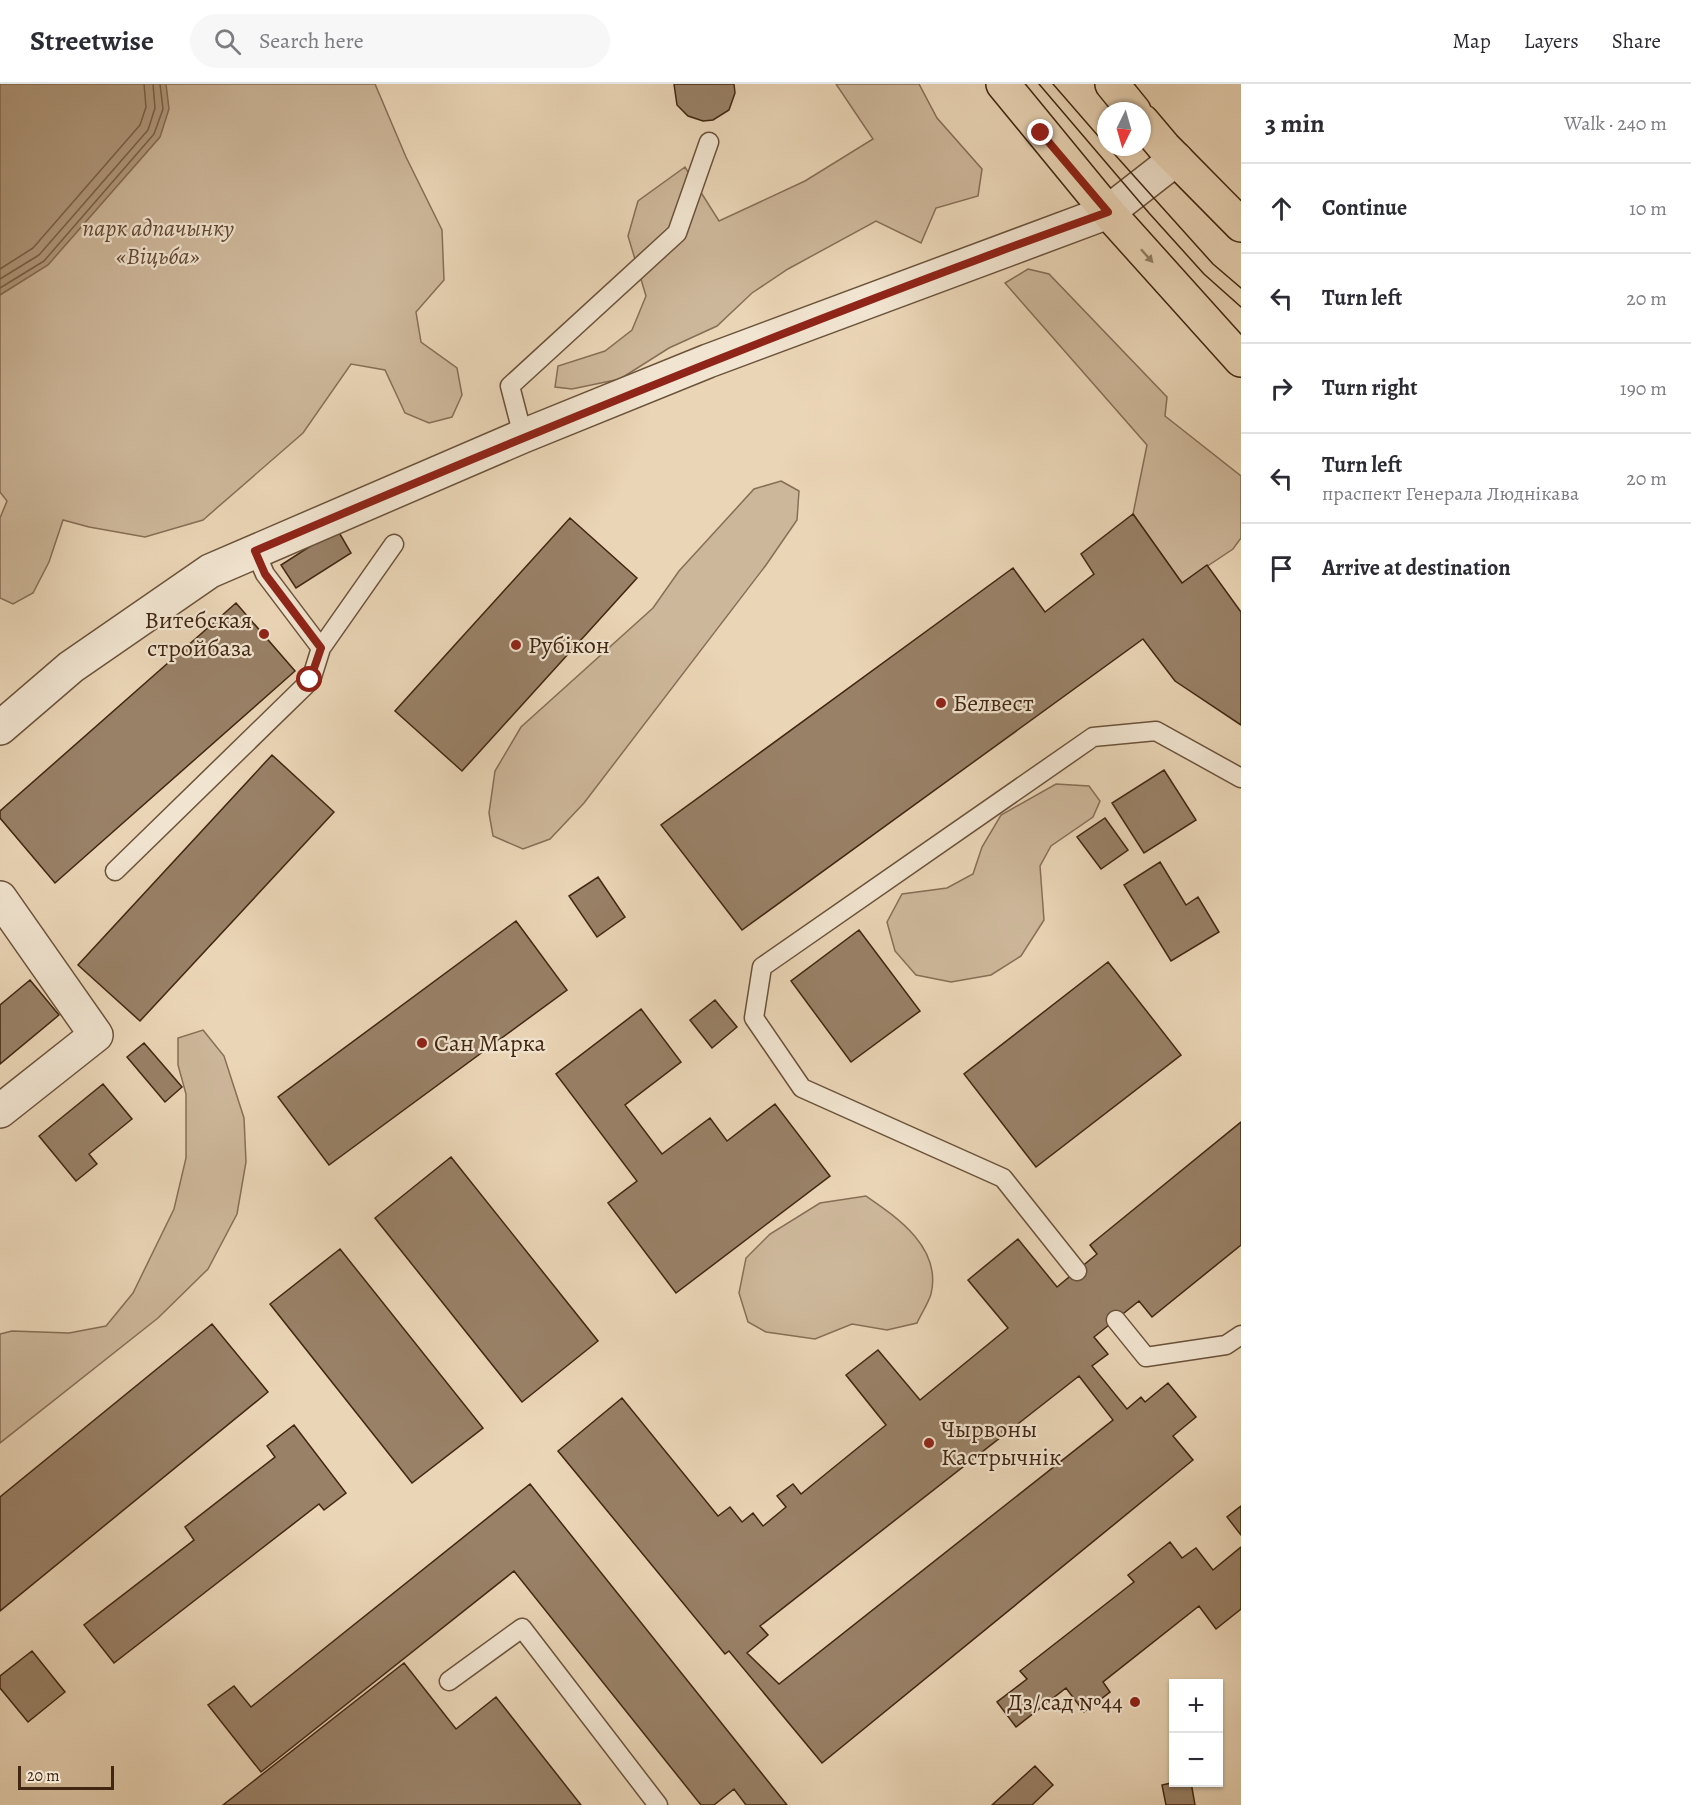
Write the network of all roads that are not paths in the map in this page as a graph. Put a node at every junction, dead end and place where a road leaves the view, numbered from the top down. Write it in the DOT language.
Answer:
graph roads {
  1 [pos="1003,84"];
  2 [pos="1112,84"];
  3 [pos="1127,102"];
  4 [pos="1151,131"];
  5 [pos="709,142"];
  6 [pos="1176,159"];
  7 [pos="1108,212"];
  8 [pos="1241,225"];
  9 [pos="1241,360"];
  10 [pos="524,436"];
  11 [pos="394,544"];
  12 [pos="255,551"];
  13 [pos="321,648"];
  14 [pos="0,728"];
  15 [pos="1241,778"];
  16 [pos="115,871"];
  17 [pos="0,898"];
  18 [pos="0,1111"];
  19 [pos="1077,1270"];
  20 [pos="1116,1320"];
  21 [pos="1241,1335"];
  22 [pos="449,1681"];
  23 [pos="658,1805"];
  1 -- 7 [label="main road"];
  2 -- 3 [label="main road"];
  4 -- 6 [label="main road"];
  5 -- 10 [label="lane"];
  6 -- 7 [label="street"];
  6 -- 8 [label="main road"];
  7 -- 9 [label="main road, one-way"];
  7 -- 10 [label="street"];
  10 -- 12 [label="street"];
  11 -- 13 [label="lane"];
  12 -- 13 [label="lane"];
  12 -- 14 [label="street"];
  13 -- 16 [label="lane"];
  15 -- 19 [label="lane"];
  17 -- 18 [label="street"];
  20 -- 21 [label="lane"];
  22 -- 23 [label="lane"];
}
